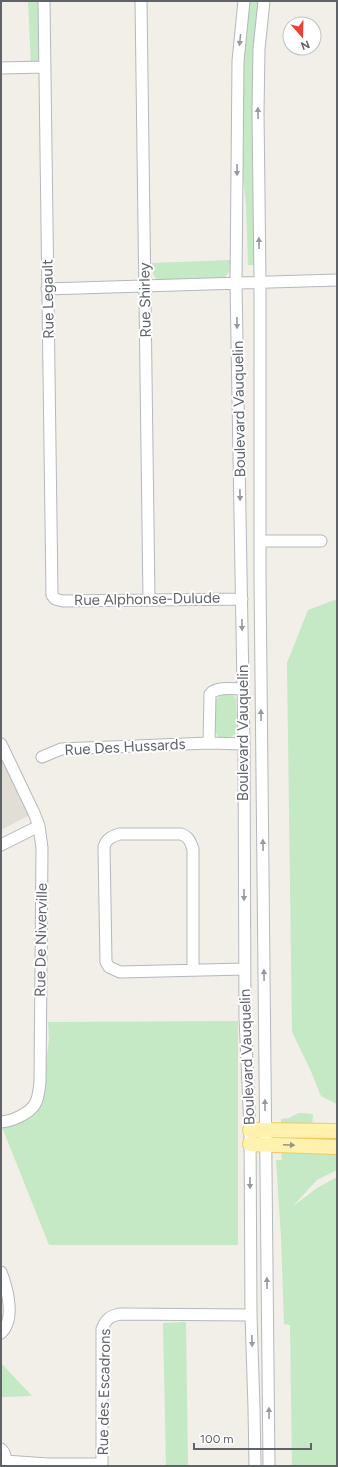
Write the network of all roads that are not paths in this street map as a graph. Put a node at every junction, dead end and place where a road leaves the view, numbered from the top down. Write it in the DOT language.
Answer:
graph roads {
  1 [pos="44,1"];
  2 [pos="141,1"];
  3 [pos="264,1"];
  4 [pos="243,2"];
  5 [pos="45,67"];
  6 [pos="1,68"];
  7 [pos="337,280"];
  8 [pos="260,282"];
  9 [pos="236,284"];
  10 [pos="146,286"];
  11 [pos="48,289"];
  12 [pos="260,541"];
  13 [pos="321,541"];
  14 [pos="53,597"];
  15 [pos="242,598"];
  16 [pos="149,599"];
  17 [pos="243,689"];
  18 [pos="209,743"];
  19 [pos="1,744"];
  20 [pos="244,744"];
  21 [pos="42,758"];
  22 [pos="39,826"];
  23 [pos="1,845"];
  24 [pos="244,969"];
  25 [pos="193,970"];
  26 [pos="1,1122"];
  27 [pos="250,1130"];
  28 [pos="265,1130"];
  29 [pos="337,1131"];
  30 [pos="250,1144"];
  31 [pos="266,1144"];
  32 [pos="337,1147"];
  33 [pos="1,1272"];
  34 [pos="250,1315"];
  35 [pos="1,1333"];
  36 [pos="1,1449"];
  37 [pos="4,1463"];
  38 [pos="102,1465"];
  39 [pos="255,1466"];
  40 [pos="269,1466"];
  1 -- 5 [label="street, Rue Legault"];
  2 -- 10 [label="street, Rue Shirley"];
  8 -- 3 [label="street, Boulevard Vauquelin, one-way"];
  4 -- 9 [label="street, Boulevard Vauquelin, one-way"];
  5 -- 6 [label="street"];
  5 -- 11 [label="street, Rue Legault"];
  7 -- 8 [label="street"];
  8 -- 9 [label="street"];
  8 -- 12 [label="street, Boulevard Vauquelin"];
  9 -- 10 [label="street"];
  9 -- 15 [label="street, Boulevard Vauquelin, one-way"];
  10 -- 11 [label="street"];
  10 -- 16 [label="street, Rue Shirley"];
  11 -- 14 [label="street, Rue Legault"];
  12 -- 13 [label="street"];
  28 -- 12 [label="street, Boulevard Vauquelin, one-way"];
  14 -- 16 [label="street, Rue Alphonse-Dulude"];
  15 -- 16 [label="street, Rue Alphonse-Dulude"];
  15 -- 17 [label="street, Boulevard Vauquelin, one-way"];
  17 -- 18 [label="street"];
  17 -- 20 [label="street, Boulevard Vauquelin"];
  18 -- 20 [label="street, Rue Des Hussards"];
  18 -- 21 [label="street, Rue Des Hussards"];
  19 -- 22 [label="street, Rue De Niverville"];
  20 -- 24 [label="street, Boulevard Vauquelin, one-way"];
  22 -- 23 [label="street"];
  22 -- 26 [label="street, Rue De Niverville"];
  24 -- 25 [label="street"];
  24 -- 27 [label="street, Boulevard Vauquelin"];
  25 -- 25 [label="street"];
  27 -- 28 [label="main road"];
  27 -- 30 [label="street, Boulevard Vauquelin"];
  28 -- 29 [label="main road"];
  28 -- 31 [label="street, Boulevard Vauquelin"];
  30 -- 31 [label="main road"];
  30 -- 34 [label="street, Boulevard Vauquelin, one-way"];
  31 -- 32 [label="main road, one-way"];
  40 -- 31 [label="street, Boulevard Vauquelin, one-way"];
  33 -- 35 [label="street"];
  34 -- 38 [label="street, Rue des Escadrons"];
  34 -- 39 [label="street, Boulevard Vauquelin, one-way"];
  36 -- 37 [label="street"];
  37 -- 38 [label="street"];
}
